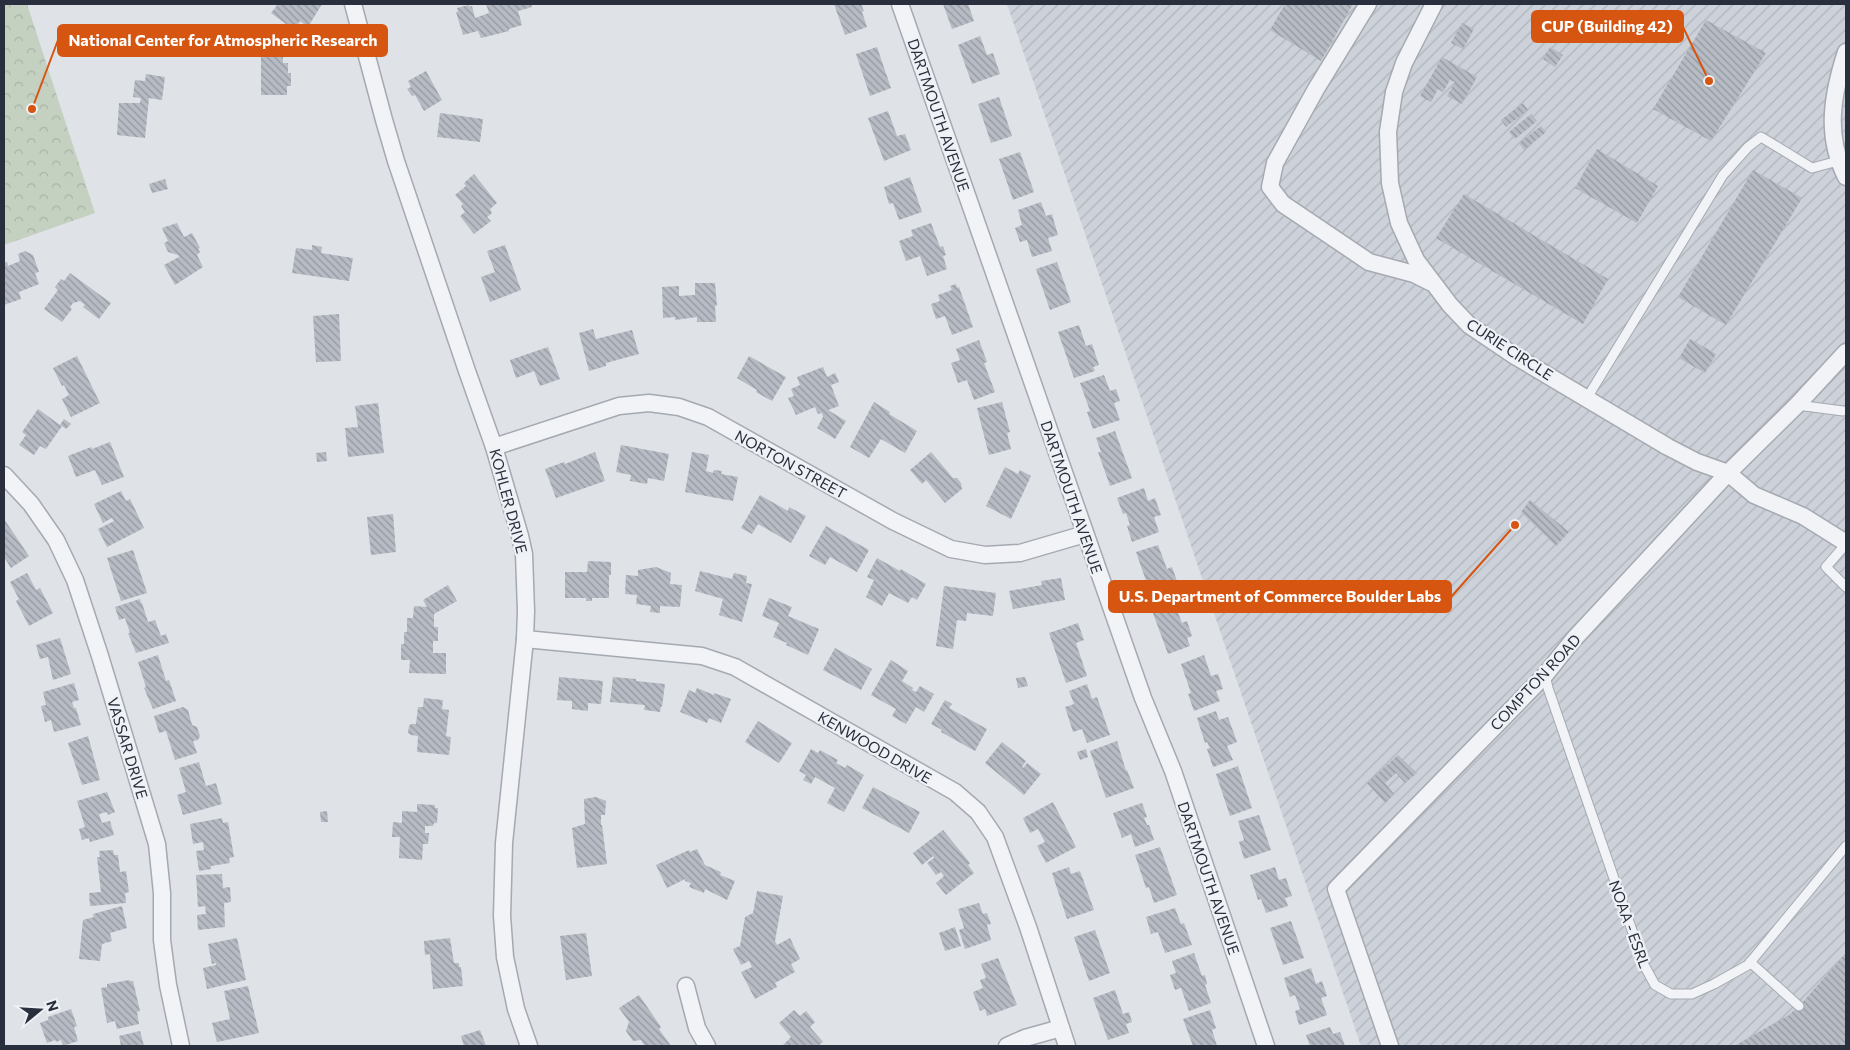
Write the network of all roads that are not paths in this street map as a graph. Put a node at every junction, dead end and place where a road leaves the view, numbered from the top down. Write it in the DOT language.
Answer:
graph roads {
  1 [pos="354,4"];
  2 [pos="900,4"];
  3 [pos="1368,4"];
  4 [pos="1434,4"];
  5 [pos="1846,52"];
  6 [pos="1838,161"];
  7 [pos="1846,177"];
  8 [pos="1435,284"];
  9 [pos="1846,352"];
  10 [pos="1587,398"];
  11 [pos="1797,405"];
  12 [pos="1843,411"];
  13 [pos="494,447"];
  14 [pos="1728,472"];
  15 [pos="4,475"];
  16 [pos="1085,534"];
  17 [pos="1846,543"];
  18 [pos="1846,587"];
  19 [pos="525,639"];
  20 [pos="1545,675"];
  21 [pos="1846,846"];
  22 [pos="1750,962"];
  23 [pos="686,986"];
  24 [pos="1799,1006"];
  25 [pos="1061,1028"];
  26 [pos="181,1046"];
  27 [pos="529,1046"];
  28 [pos="707,1046"];
  29 [pos="1007,1046"];
  30 [pos="1068,1046"];
  31 [pos="1266,1046"];
  32 [pos="1390,1046"];
  1 -- 13 [label="street, KOHLER DRIVE"];
  2 -- 16 [label="street, DARTMOUTH AVENUE"];
  3 -- 8 [label="street"];
  4 -- 8 [label="street, CURIE CIRCLE"];
  5 -- 6 [label="street"];
  6 -- 7 [label="street"];
  6 -- 10 [label="lane"];
  8 -- 10 [label="street, CURIE CIRCLE"];
  9 -- 11 [label="street, COMPTON ROAD"];
  10 -- 14 [label="street, CURIE CIRCLE"];
  11 -- 12 [label="lane"];
  11 -- 14 [label="street, COMPTON ROAD"];
  13 -- 16 [label="street, NORTON STREET"];
  13 -- 19 [label="street, KOHLER DRIVE"];
  14 -- 17 [label="street"];
  14 -- 20 [label="street, COMPTON ROAD"];
  15 -- 26 [label="street, VASSAR DRIVE"];
  16 -- 31 [label="street, DARTMOUTH AVENUE"];
  17 -- 18 [label="lane"];
  19 -- 25 [label="street, KENWOOD DRIVE"];
  19 -- 27 [label="street, KOHLER DRIVE"];
  20 -- 22 [label="lane, NOAA - ESRL"];
  20 -- 32 [label="street, COMPTON ROAD"];
  21 -- 22 [label="lane, NOAA - ESRL"];
  22 -- 24 [label="lane"];
  23 -- 28 [label="street"];
  25 -- 29 [label="street"];
  25 -- 30 [label="street, KENWOOD DRIVE"];
}
